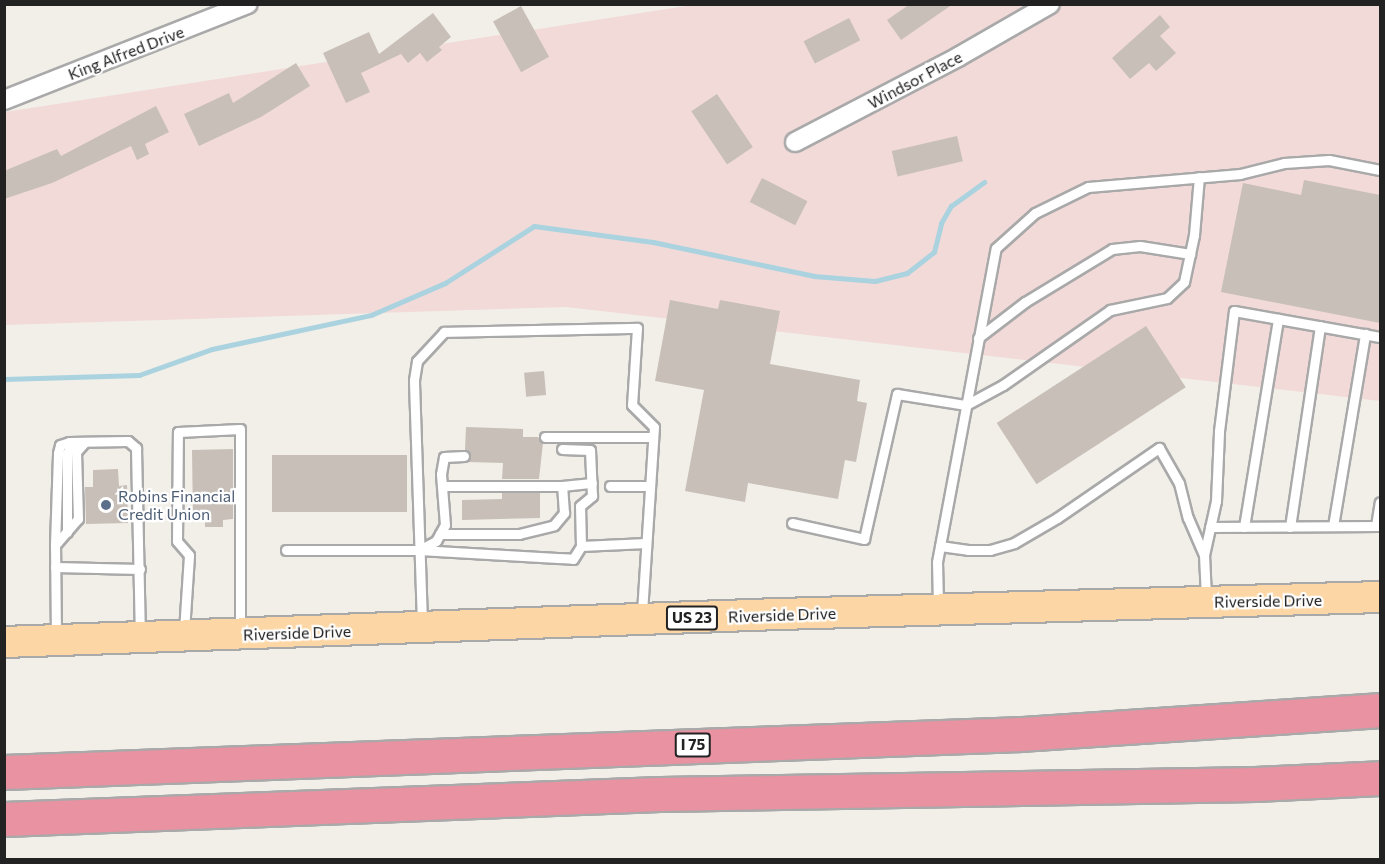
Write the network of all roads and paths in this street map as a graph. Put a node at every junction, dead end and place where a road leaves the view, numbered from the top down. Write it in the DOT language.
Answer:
graph roads {
  1 [pos="248,4"];
  2 [pos="1050,4"];
  3 [pos="4,100"];
  4 [pos="795,142"];
  5 [pos="1380,170"];
  6 [pos="1199,177"];
  7 [pos="1190,254"];
  8 [pos="1278,319"];
  9 [pos="1320,326"];
  10 [pos="1365,334"];
  11 [pos="1380,337"];
  12 [pos="978,338"];
  13 [pos="966,405"];
  14 [pos="545,437"];
  15 [pos="653,437"];
  16 [pos="74,442"];
  17 [pos="85,442"];
  18 [pos="562,450"];
  19 [pos="464,456"];
  20 [pos="592,483"];
  21 [pos="442,486"];
  22 [pos="562,486"];
  23 [pos="610,486"];
  24 [pos="650,486"];
  25 [pos="1380,502"];
  26 [pos="792,524"];
  27 [pos="1333,526"];
  28 [pos="1378,526"];
  29 [pos="1210,527"];
  30 [pos="1244,527"];
  31 [pos="1290,527"];
  32 [pos="68,532"];
  33 [pos="440,534"];
  34 [pos="646,543"];
  35 [pos="55,544"];
  36 [pos="581,546"];
  37 [pos="940,546"];
  38 [pos="286,550"];
  39 [pos="419,550"];
  40 [pos="1204,555"];
  41 [pos="55,567"];
  42 [pos="140,569"];
  43 [pos="1380,597"];
  44 [pos="1206,602"];
  45 [pos="938,610"];
  46 [pos="642,620"];
  47 [pos="422,628"];
  48 [pos="240,634"];
  49 [pos="184,636"];
  50 [pos="140,638"];
  51 [pos="56,641"];
  52 [pos="4,642"];
  53 [pos="1380,710"];
  54 [pos="4,772"];
  55 [pos="1380,778"];
  56 [pos="4,819"];
  1 -- 3 [label="street, King Alfred Drive"];
  2 -- 4 [label="street, Windsor Place"];
  5 -- 6 [label="lane"];
  6 -- 7 [label="lane"];
  6 -- 12 [label="lane"];
  7 -- 12 [label="lane"];
  7 -- 13 [label="lane"];
  8 -- 9 [label="lane"];
  8 -- 29 [label="lane"];
  8 -- 30 [label="lane"];
  9 -- 10 [label="lane"];
  9 -- 31 [label="lane"];
  10 -- 11 [label="lane"];
  10 -- 27 [label="lane"];
  12 -- 13 [label="lane"];
  13 -- 26 [label="lane"];
  13 -- 37 [label="lane"];
  14 -- 15 [label="lane"];
  15 -- 24 [label="lane"];
  15 -- 39 [label="lane"];
  16 -- 17 [label="lane"];
  16 -- 32 [label="lane"];
  16 -- 35 [label="lane"];
  17 -- 32 [label="lane"];
  17 -- 42 [label="lane"];
  18 -- 20 [label="lane"];
  19 -- 21 [label="lane"];
  20 -- 22 [label="lane"];
  20 -- 36 [label="lane"];
  21 -- 22 [label="lane"];
  21 -- 33 [label="lane"];
  22 -- 33 [label="lane"];
  23 -- 24 [label="lane"];
  24 -- 34 [label="lane"];
  25 -- 28 [label="lane"];
  27 -- 28 [label="lane"];
  27 -- 31 [label="lane"];
  29 -- 30 [label="lane"];
  29 -- 40 [label="lane"];
  30 -- 31 [label="lane"];
  32 -- 35 [label="lane"];
  33 -- 39 [label="lane"];
  34 -- 36 [label="lane"];
  34 -- 46 [label="lane"];
  35 -- 41 [label="lane"];
  36 -- 39 [label="lane"];
  37 -- 40 [label="lane"];
  37 -- 45 [label="lane"];
  38 -- 39 [label="lane"];
  39 -- 47 [label="lane"];
  40 -- 44 [label="lane"];
  41 -- 42 [label="lane"];
  41 -- 51 [label="lane"];
  42 -- 50 [label="lane"];
  43 -- 44 [label="main road, Riverside Drive / US 23"];
  44 -- 45 [label="main road, Riverside Drive / US 23"];
  45 -- 46 [label="main road, Riverside Drive / US 23"];
  46 -- 47 [label="main road, Riverside Drive / US 23"];
  47 -- 48 [label="main road, Riverside Drive / US 23"];
  48 -- 49 [label="main road, Riverside Drive / US 23"];
  48 -- 49 [label="lane"];
  49 -- 50 [label="main road, Riverside Drive / US 23"];
  50 -- 51 [label="main road, Riverside Drive / US 23"];
  51 -- 52 [label="main road, Riverside Drive / US 23"];
  53 -- 54 [label="highway, I 75"];
  55 -- 56 [label="highway"];
}
